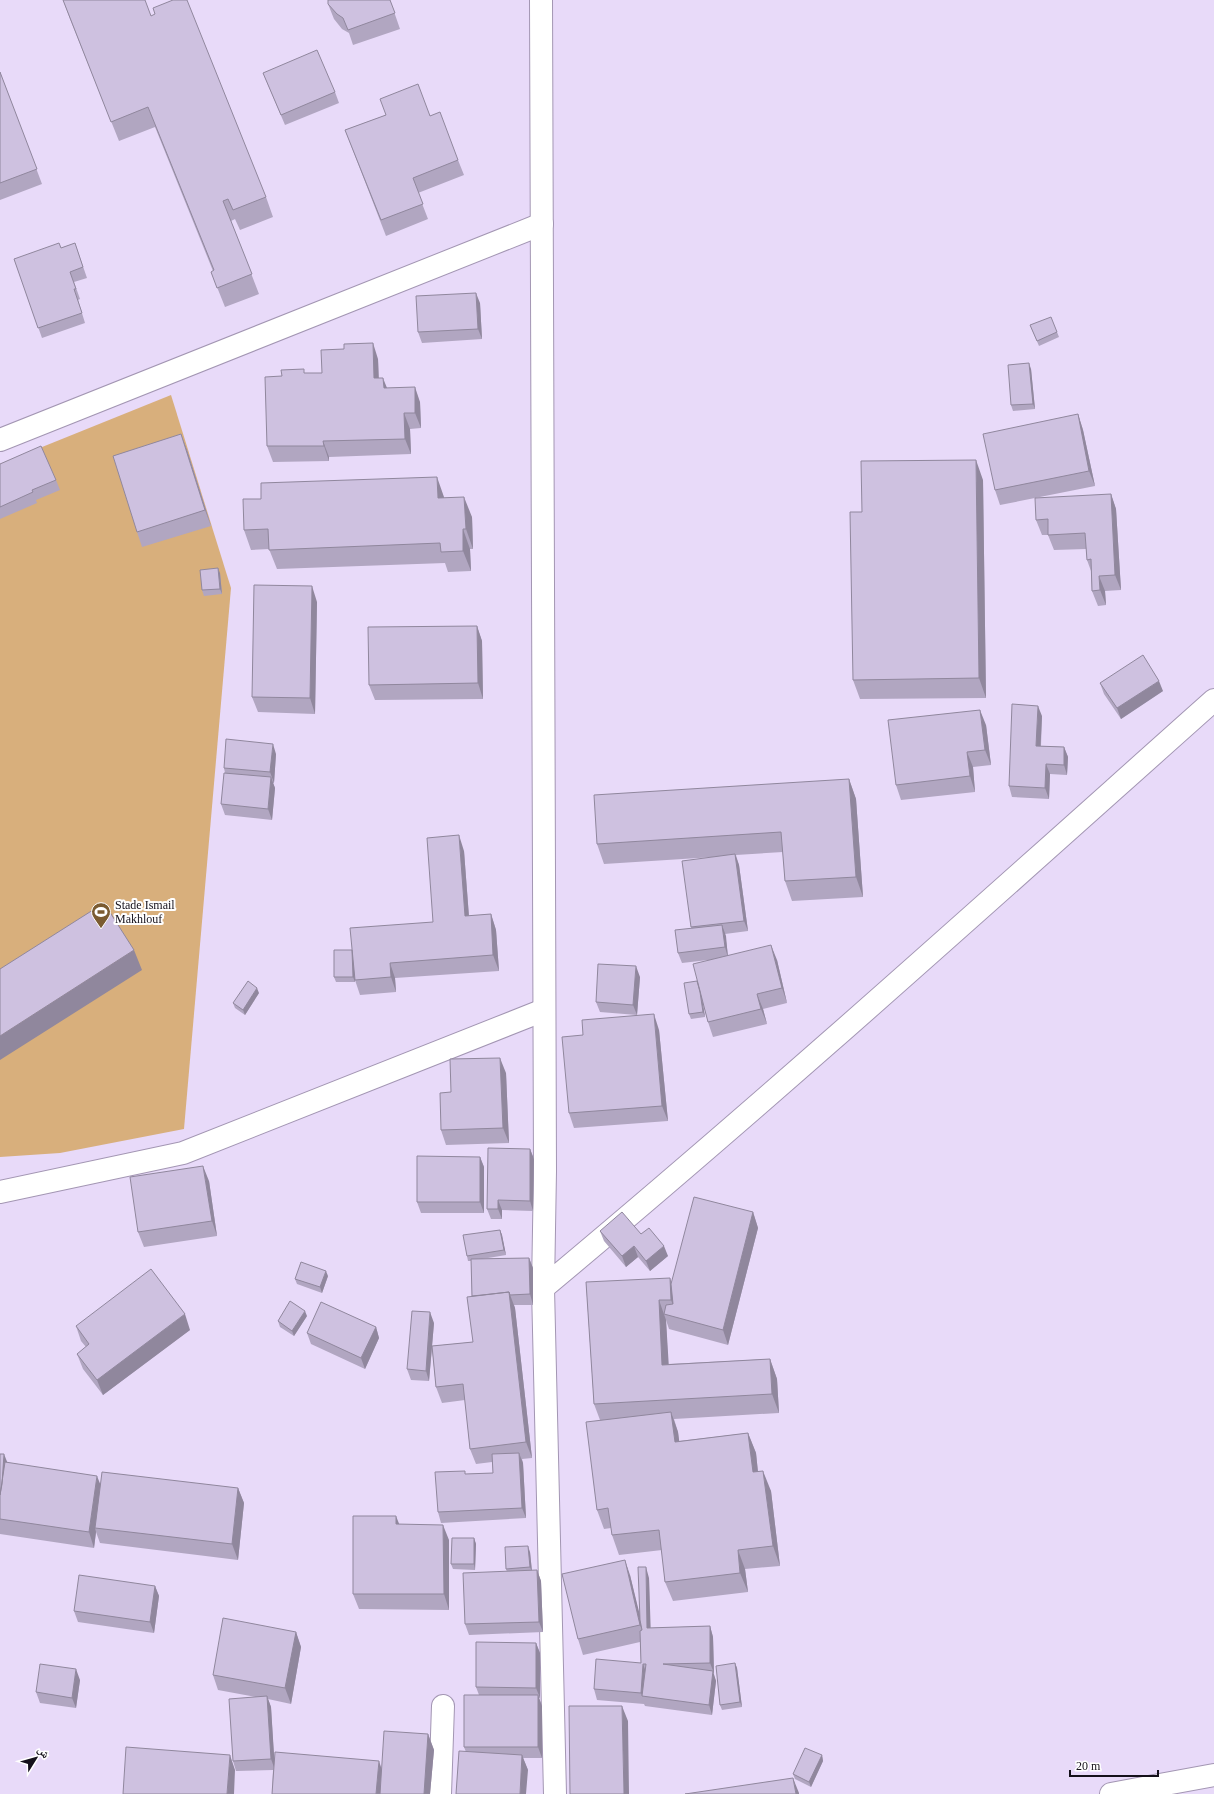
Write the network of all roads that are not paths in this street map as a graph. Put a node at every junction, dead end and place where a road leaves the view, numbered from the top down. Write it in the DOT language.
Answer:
graph roads {
  1 [pos="542,0"];
  2 [pos="542,224"];
  3 [pos="0,440"];
  4 [pos="1214,700"];
  5 [pos="544,1010"];
  6 [pos="0,1192"];
  7 [pos="543,1288"];
  8 [pos="443,1706"];
  9 [pos="1214,1775"];
  10 [pos="440,1794"];
  11 [pos="555,1794"];
  12 [pos="1111,1794"];
  1 -- 2 [label="main road"];
  2 -- 3 [label="main road"];
  2 -- 5 [label="main road"];
  4 -- 7 [label="main road"];
  5 -- 6 [label="main road"];
  5 -- 7 [label="main road"];
  7 -- 11 [label="main road"];
  8 -- 10 [label="main road"];
  9 -- 12 [label="main road"];
}
